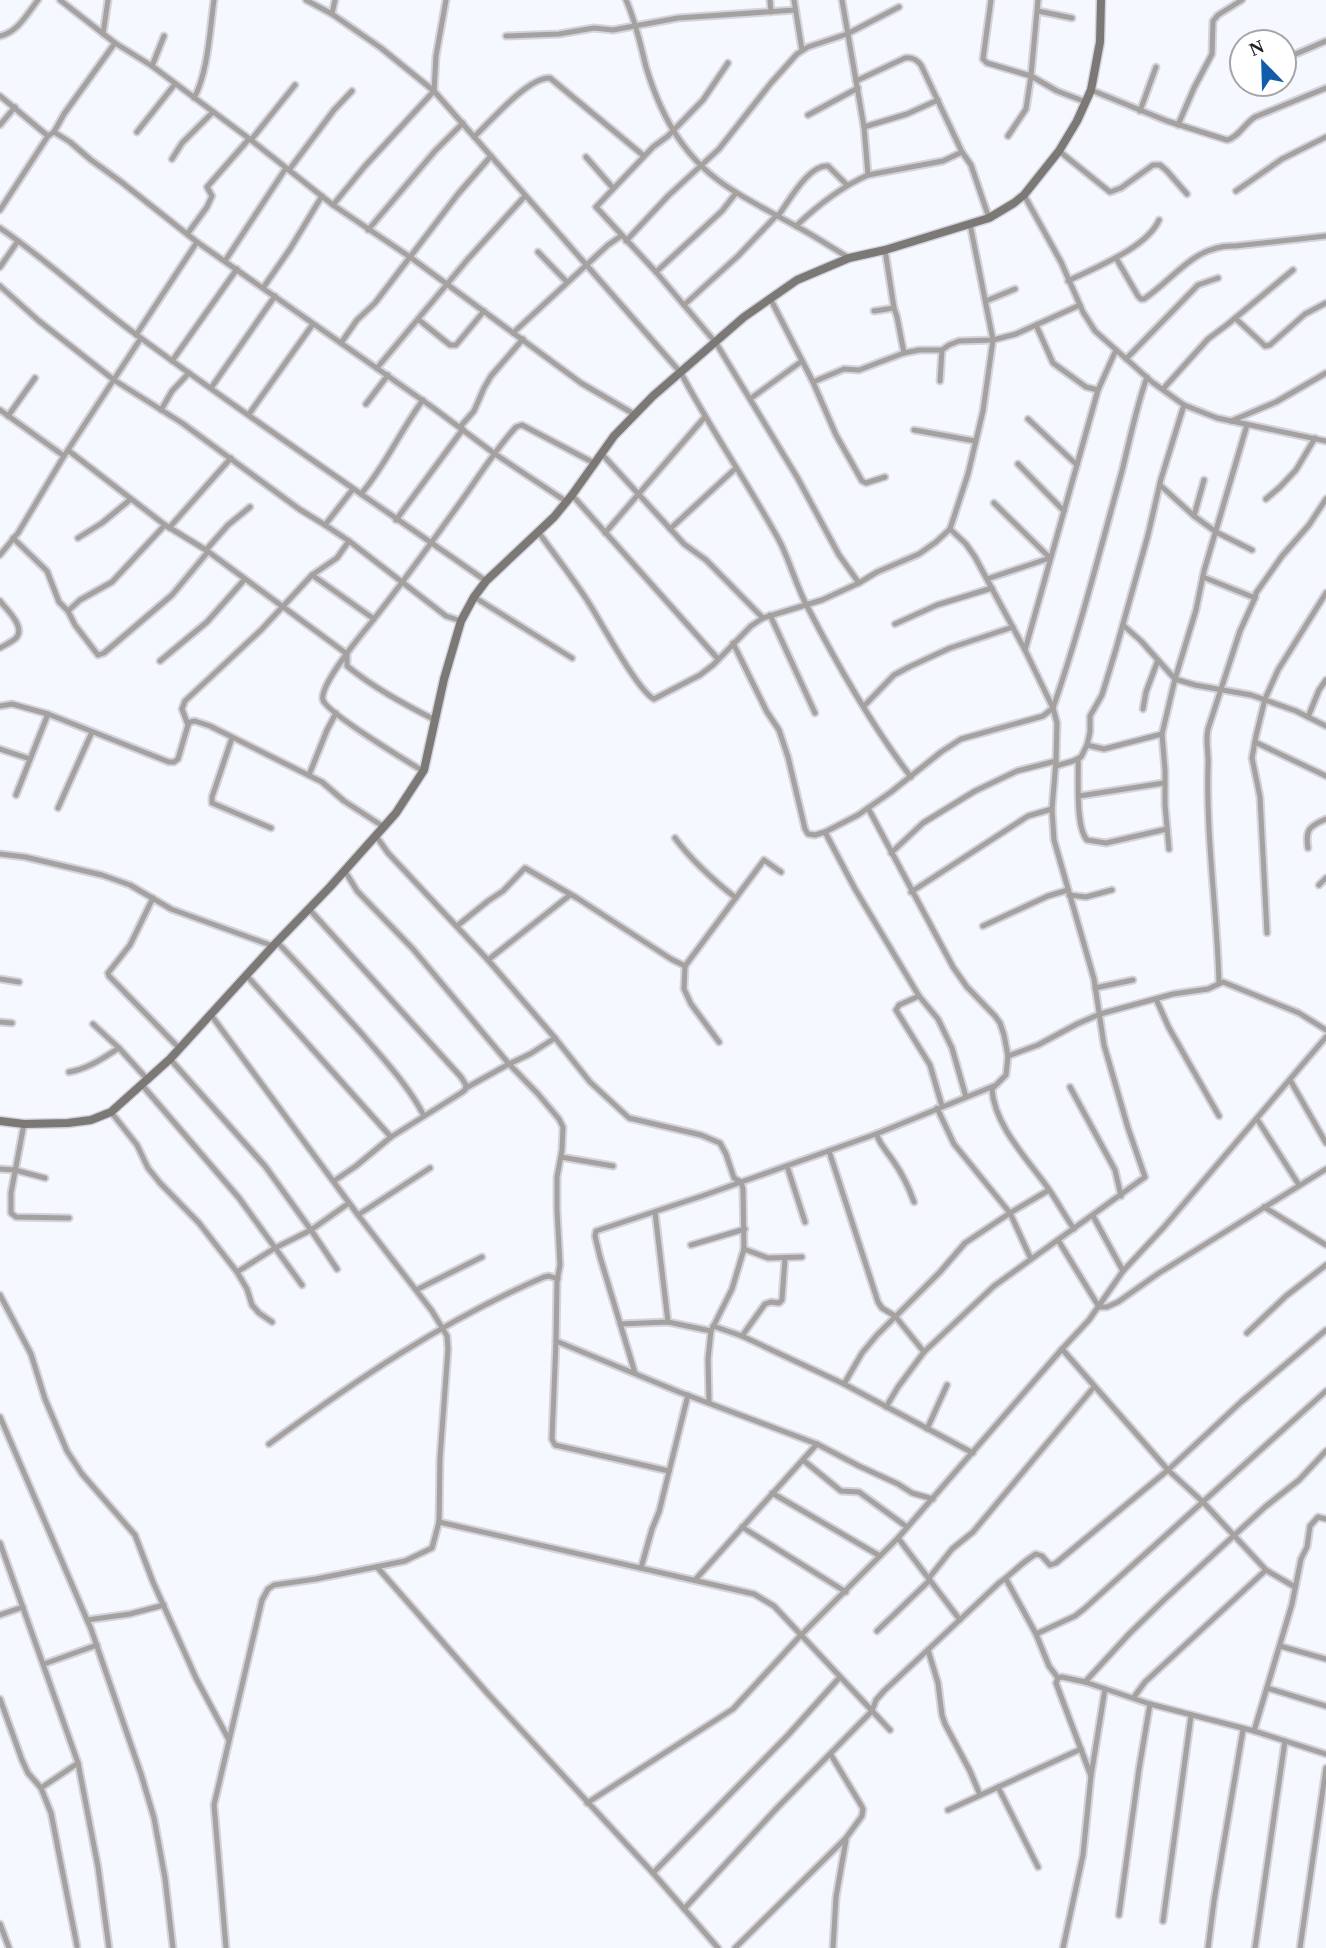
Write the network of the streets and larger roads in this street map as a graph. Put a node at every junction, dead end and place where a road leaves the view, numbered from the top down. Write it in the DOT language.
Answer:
graph roads {
  1 [pos="37,0"];
  2 [pos="60,0"];
  3 [pos="109,0"];
  4 [pos="214,0"];
  5 [pos="306,0"];
  6 [pos="335,0"];
  7 [pos="446,0"];
  8 [pos="626,0"];
  9 [pos="770,0"];
  10 [pos="794,0"];
  11 [pos="842,0"];
  12 [pos="991,0"];
  13 [pos="1038,0"];
  14 [pos="1101,0"];
  15 [pos="1242,0"];
  16 [pos="899,7"];
  17 [pos="795,10"];
  18 [pos="1038,11"];
  19 [pos="771,12"];
  20 [pos="332,15"];
  21 [pos="1072,18"];
  22 [pos="636,25"];
  23 [pos="102,33"];
  24 [pos="847,34"];
  25 [pos="3,35"];
  26 [pos="164,36"];
  27 [pos="506,36"];
  28 [pos="1326,41"];
  29 [pos="115,43"];
  30 [pos="0,44"];
  31 [pos="802,50"];
  32 [pos="1298,54"];
  33 [pos="728,63"];
  34 [pos="152,66"];
  35 [pos="1156,67"];
  36 [pos="1031,76"];
  37 [pos="856,81"];
  38 [pos="175,84"];
  39 [pos="295,85"];
  40 [pos="858,88"];
  41 [pos="1326,88"];
  42 [pos="1091,90"];
  43 [pos="352,91"];
  44 [pos="434,91"];
  45 [pos="0,96"];
  46 [pos="194,98"];
  47 [pos="938,100"];
  48 [pos="1086,102"];
  49 [pos="15,107"];
  50 [pos="1140,111"];
  51 [pos="213,112"];
  52 [pos="808,115"];
  53 [pos="463,123"];
  54 [pos="0,125"];
  55 [pos="1178,125"];
  56 [pos="864,127"];
  57 [pos="673,130"];
  58 [pos="136,132"];
  59 [pos="51,134"];
  60 [pos="474,136"];
  61 [pos="1008,136"];
  62 [pos="1326,137"];
  63 [pos="250,139"];
  64 [pos="1059,151"];
  65 [pos="962,152"];
  66 [pos="491,156"];
  67 [pos="644,156"];
  68 [pos="586,157"];
  69 [pos="172,159"];
  70 [pos="700,166"];
  71 [pos="287,169"];
  72 [pos="869,175"];
  73 [pos="847,185"];
  74 [pos="613,188"];
  75 [pos="1236,191"];
  76 [pos="736,193"];
  77 [pos="1187,194"];
  78 [pos="1024,195"];
  79 [pos="322,196"];
  80 [pos="525,196"];
  81 [pos="333,205"];
  82 [pos="0,209"];
  83 [pos="777,216"];
  84 [pos="989,218"];
  85 [pos="1159,220"];
  86 [pos="970,224"];
  87 [pos="796,226"];
  88 [pos="0,228"];
  89 [pos="368,230"];
  90 [pos="188,233"];
  91 [pos="1326,236"];
  92 [pos="623,238"];
  93 [pos="18,241"];
  94 [pos="197,242"];
  95 [pos="886,250"];
  96 [pos="538,252"];
  97 [pos="410,257"];
  98 [pos="849,258"];
  99 [pos="1116,258"];
  100 [pos="225,261"];
  101 [pos="586,265"];
  102 [pos="0,267"];
  103 [pos="237,269"];
  104 [pos="1293,270"];
  105 [pos="656,272"];
  106 [pos="1218,278"];
  107 [pos="1068,281"];
  108 [pos="567,282"];
  109 [pos="447,284"];
  110 [pos="0,286"];
  111 [pos="263,288"];
  112 [pos="1015,289"];
  113 [pos="275,296"];
  114 [pos="770,298"];
  115 [pos="986,301"];
  116 [pos="1326,303"];
  117 [pos="684,305"];
  118 [pos="1080,305"];
  119 [pos="894,308"];
  120 [pos="484,311"];
  121 [pos="874,311"];
  122 [pos="1235,318"];
  123 [pos="419,320"];
  124 [pos="313,324"];
  125 [pos="1036,325"];
  126 [pos="513,333"];
  127 [pos="138,336"];
  128 [pos="523,339"];
  129 [pos="993,340"];
  130 [pos="716,342"];
  131 [pos="341,343"];
  132 [pos="942,350"];
  133 [pos="1116,350"];
  134 [pos="904,353"];
  135 [pos="1126,359"];
  136 [pos="173,361"];
  137 [pos="802,361"];
  138 [pos="377,368"];
  139 [pos="189,373"];
  140 [pos="681,373"];
  141 [pos="1326,373"];
  142 [pos="388,376"];
  143 [pos="1147,377"];
  144 [pos="35,378"];
  145 [pos="114,380"];
  146 [pos="940,381"];
  147 [pos="813,382"];
  148 [pos="211,388"];
  149 [pos="1163,389"];
  150 [pos="1098,390"];
  151 [pos="423,400"];
  152 [pos="750,400"];
  153 [pos="366,404"];
  154 [pos="1184,405"];
  155 [pos="0,410"];
  156 [pos="161,410"];
  157 [pos="249,414"];
  158 [pos="635,414"];
  159 [pos="8,416"];
  160 [pos="704,418"];
  161 [pos="1028,418"];
  162 [pos="1231,421"];
  163 [pos="1247,425"];
  164 [pos="461,428"];
  165 [pos="914,430"];
  166 [pos="1315,438"];
  167 [pos="975,441"];
  168 [pos="1326,441"];
  169 [pos="601,453"];
  170 [pos="66,454"];
  171 [pos="495,454"];
  172 [pos="232,458"];
  173 [pos="594,463"];
  174 [pos="1018,464"];
  175 [pos="1077,465"];
  176 [pos="736,467"];
  177 [pos="885,477"];
  178 [pos="1204,480"];
  179 [pos="1160,485"];
  180 [pos="353,489"];
  181 [pos="361,494"];
  182 [pos="638,494"];
  183 [pos="570,498"];
  184 [pos="131,499"];
  185 [pos="1266,499"];
  186 [pos="1326,499"];
  187 [pos="994,503"];
  188 [pos="250,507"];
  189 [pos="1064,510"];
  190 [pos="1194,516"];
  191 [pos="397,520"];
  192 [pos="326,525"];
  193 [pos="167,527"];
  194 [pos="670,529"];
  195 [pos="950,529"];
  196 [pos="1216,532"];
  197 [pos="539,533"];
  198 [pos="605,533"];
  199 [pos="13,538"];
  200 [pos="78,538"];
  201 [pos="349,541"];
  202 [pos="432,543"];
  203 [pos="1252,550"];
  204 [pos="206,552"];
  205 [pos="0,555"];
  206 [pos="1050,558"];
  207 [pos="312,575"];
  208 [pos="1203,577"];
  209 [pos="245,579"];
  210 [pos="987,579"];
  211 [pos="486,580"];
  212 [pos="403,582"];
  213 [pos="859,583"];
  214 [pos="992,588"];
  215 [pos="1326,593"];
  216 [pos="474,597"];
  217 [pos="1255,598"];
  218 [pos="0,601"];
  219 [pos="806,605"];
  220 [pos="282,606"];
  221 [pos="68,611"];
  222 [pos="766,616"];
  223 [pos="374,619"];
  224 [pos="461,621"];
  225 [pos="895,624"];
  226 [pos="1123,625"];
  227 [pos="1013,627"];
  228 [pos="733,643"];
  229 [pos="0,648"];
  230 [pos="1024,650"];
  231 [pos="347,654"];
  232 [pos="572,658"];
  233 [pos="718,659"];
  234 [pos="1158,660"];
  235 [pos="160,661"];
  236 [pos="1175,679"];
  237 [pos="1326,680"];
  238 [pos="1221,690"];
  239 [pos="1265,699"];
  240 [pos="0,706"];
  241 [pos="864,706"];
  242 [pos="1053,708"];
  243 [pos="1143,709"];
  244 [pos="336,713"];
  245 [pos="815,713"];
  246 [pos="48,714"];
  247 [pos="1308,717"];
  248 [pos="435,720"];
  249 [pos="188,725"];
  250 [pos="1326,726"];
  251 [pos="92,732"];
  252 [pos="1162,734"];
  253 [pos="232,738"];
  254 [pos="1255,743"];
  255 [pos="1087,745"];
  256 [pos="0,748"];
  257 [pos="30,759"];
  258 [pos="1078,759"];
  259 [pos="1056,763"];
  260 [pos="424,769"];
  261 [pos="309,775"];
  262 [pos="1326,776"];
  263 [pos="911,777"];
  264 [pos="1164,783"];
  265 [pos="16,795"];
  266 [pos="1079,796"];
  267 [pos="58,808"];
  268 [pos="868,808"];
  269 [pos="1052,809"];
  270 [pos="1326,819"];
  271 [pos="384,827"];
  272 [pos="271,828"];
  273 [pos="1167,829"];
  274 [pos="825,832"];
  275 [pos="376,836"];
  276 [pos="675,838"];
  277 [pos="1308,848"];
  278 [pos="1169,849"];
  279 [pos="757,853"];
  280 [pos="891,853"];
  281 [pos="0,854"];
  282 [pos="764,860"];
  283 [pos="345,871"];
  284 [pos="781,872"];
  285 [pos="1326,877"];
  286 [pos="1319,886"];
  287 [pos="1112,890"];
  288 [pos="911,892"];
  289 [pos="1068,892"];
  290 [pos="569,895"];
  291 [pos="153,898"];
  292 [pos="736,898"];
  293 [pos="309,909"];
  294 [pos="457,926"];
  295 [pos="983,926"];
  296 [pos="1267,933"];
  297 [pos="275,944"];
  298 [pos="488,960"];
  299 [pos="685,966"];
  300 [pos="247,976"];
  301 [pos="0,979"];
  302 [pos="1133,980"];
  303 [pos="19,982"];
  304 [pos="1219,983"];
  305 [pos="1096,988"];
  306 [pos="919,996"];
  307 [pos="1156,999"];
  308 [pos="1100,1014"];
  309 [pos="211,1015"];
  310 [pos="0,1022"];
  311 [pos="12,1023"];
  312 [pos="93,1024"];
  313 [pos="1326,1030"];
  314 [pos="1326,1037"];
  315 [pos="555,1038"];
  316 [pos="719,1042"];
  317 [pos="119,1048"];
  318 [pos="180,1049"];
  319 [pos="1008,1056"];
  320 [pos="170,1059"];
  321 [pos="509,1063"];
  322 [pos="69,1072"];
  323 [pos="1290,1080"];
  324 [pos="145,1082"];
  325 [pos="994,1086"];
  326 [pos="1070,1087"];
  327 [pos="466,1088"];
  328 [pos="966,1097"];
  329 [pos="939,1107"];
  330 [pos="111,1111"];
  331 [pos="424,1116"];
  332 [pos="1219,1116"];
  333 [pos="1257,1119"];
  334 [pos="0,1121"];
  335 [pos="24,1124"];
  336 [pos="876,1134"];
  337 [pos="391,1138"];
  338 [pos="1326,1143"];
  339 [pos="829,1151"];
  340 [pos="561,1157"];
  341 [pos="613,1166"];
  342 [pos="787,1166"];
  343 [pos="430,1168"];
  344 [pos="0,1169"];
  345 [pos="1326,1169"];
  346 [pos="15,1170"];
  347 [pos="45,1178"];
  348 [pos="334,1181"];
  349 [pos="741,1182"];
  350 [pos="1299,1185"];
  351 [pos="1049,1190"];
  352 [pos="1121,1196"];
  353 [pos="914,1202"];
  354 [pos="349,1203"];
  355 [pos="1264,1207"];
  356 [pos="655,1212"];
  357 [pos="1010,1213"];
  358 [pos="358,1215"];
  359 [pos="1093,1216"];
  360 [pos="69,1218"];
  361 [pos="805,1222"];
  362 [pos="745,1229"];
  363 [pos="1074,1229"];
  364 [pos="311,1230"];
  365 [pos="1058,1240"];
  366 [pos="691,1245"];
  367 [pos="1326,1245"];
  368 [pos="275,1248"];
  369 [pos="744,1249"];
  370 [pos="482,1257"];
  371 [pos="802,1257"];
  372 [pos="785,1258"];
  373 [pos="1031,1259"];
  374 [pos="1326,1265"];
  375 [pos="337,1269"];
  376 [pos="237,1272"];
  377 [pos="1123,1272"];
  378 [pos="558,1279"];
  379 [pos="302,1285"];
  380 [pos="416,1290"];
  381 [pos="0,1295"];
  382 [pos="1099,1307"];
  383 [pos="895,1315"];
  384 [pos="272,1322"];
  385 [pos="667,1322"];
  386 [pos="620,1324"];
  387 [pos="443,1327"];
  388 [pos="712,1329"];
  389 [pos="1326,1330"];
  390 [pos="1247,1332"];
  391 [pos="742,1336"];
  392 [pos="556,1341"];
  393 [pos="1062,1349"];
  394 [pos="925,1352"];
  395 [pos="635,1373"];
  396 [pos="844,1384"];
  397 [pos="947,1385"];
  398 [pos="1094,1387"];
  399 [pos="1326,1391"];
  400 [pos="688,1395"];
  401 [pos="709,1402"];
  402 [pos="886,1407"];
  403 [pos="0,1417"];
  404 [pos="927,1429"];
  405 [pos="269,1444"];
  406 [pos="817,1444"];
  407 [pos="1326,1451"];
  408 [pos="973,1453"];
  409 [pos="803,1460"];
  410 [pos="1168,1470"];
  411 [pos="670,1471"];
  412 [pos="772,1493"];
  413 [pos="933,1499"];
  414 [pos="1203,1502"];
  415 [pos="1326,1520"];
  416 [pos="439,1522"];
  417 [pos="742,1527"];
  418 [pos="907,1527"];
  419 [pos="1235,1534"];
  420 [pos="898,1538"];
  421 [pos="0,1543"];
  422 [pos="880,1556"];
  423 [pos="377,1567"];
  424 [pos="641,1568"];
  425 [pos="1266,1570"];
  426 [pos="1006,1578"];
  427 [pos="929,1579"];
  428 [pos="695,1580"];
  429 [pos="1295,1587"];
  430 [pos="846,1592"];
  431 [pos="164,1605"];
  432 [pos="23,1606"];
  433 [pos="0,1615"];
  434 [pos="87,1620"];
  435 [pos="960,1620"];
  436 [pos="877,1631"];
  437 [pos="1036,1634"];
  438 [pos="801,1635"];
  439 [pos="97,1645"];
  440 [pos="1280,1646"];
  441 [pos="928,1650"];
  442 [pos="1326,1658"];
  443 [pos="44,1664"];
  444 [pos="840,1677"];
  445 [pos="1058,1678"];
  446 [pos="1085,1682"];
  447 [pos="1267,1688"];
  448 [pos="1105,1689"];
  449 [pos="1134,1698"];
  450 [pos="0,1699"];
  451 [pos="1150,1704"];
  452 [pos="1326,1706"];
  453 [pos="872,1711"];
  454 [pos="1191,1716"];
  455 [pos="890,1730"];
  456 [pos="1242,1730"];
  457 [pos="1254,1731"];
  458 [pos="229,1741"];
  459 [pos="1285,1741"];
  460 [pos="1081,1749"];
  461 [pos="1326,1754"];
  462 [pos="831,1755"];
  463 [pos="78,1763"];
  464 [pos="1326,1768"];
  465 [pos="1091,1776"];
  466 [pos="998,1787"];
  467 [pos="41,1788"];
  468 [pos="980,1795"];
  469 [pos="587,1803"];
  470 [pos="948,1810"];
  471 [pos="846,1838"];
  472 [pos="1038,1867"];
  473 [pos="653,1874"];
  474 [pos="684,1909"];
  475 [pos="1119,1915"];
  476 [pos="1163,1920"];
  477 [pos="0,1924"];
  478 [pos="78,1946"];
  479 [pos="9,1948"];
  480 [pos="109,1948"];
  481 [pos="173,1948"];
  482 [pos="226,1948"];
  483 [pos="718,1948"];
  484 [pos="735,1948"];
  485 [pos="833,1948"];
  486 [pos="1063,1948"];
  487 [pos="1208,1948"];
  488 [pos="1255,1948"];
  489 [pos="1300,1948"];
  1 -- 25 [label="street"];
  2 -- 23 [label="street"];
  3 -- 23 [label="street"];
  4 -- 46 [label="street"];
  5 -- 20 [label="street"];
  6 -- 20 [label="street"];
  7 -- 44 [label="street"];
  8 -- 22 [label="street"];
  9 -- 19 [label="street"];
  10 -- 17 [label="street"];
  11 -- 24 [label="street"];
  12 -- 36 [label="street"];
  13 -- 18 [label="street"];
  14 -- 42 [label="street"];
  15 -- 55 [label="street"];
  16 -- 24 [label="street"];
  17 -- 19 [label="street"];
  17 -- 31 [label="street"];
  18 -- 21 [label="street"];
  18 -- 36 [label="street"];
  19 -- 22 [label="street"];
  20 -- 44 [label="street"];
  22 -- 27 [label="street"];
  22 -- 57 [label="street"];
  23 -- 29 [label="street"];
  24 -- 31 [label="street"];
  24 -- 37 [label="street"];
  25 -- 30 [label="street"];
  26 -- 34 [label="street"];
  28 -- 32 [label="street"];
  29 -- 34 [label="street"];
  29 -- 59 [label="street"];
  31 -- 70 [label="street"];
  33 -- 57 [label="street"];
  34 -- 38 [label="street"];
  35 -- 50 [label="street"];
  36 -- 48 [label="street"];
  36 -- 61 [label="street"];
  37 -- 40 [label="street"];
  37 -- 47 [label="street"];
  38 -- 46 [label="street"];
  38 -- 58 [label="street"];
  39 -- 63 [label="street"];
  40 -- 52 [label="street"];
  40 -- 56 [label="street"];
  41 -- 55 [label="street"];
  42 -- 48 [label="street"];
  42 -- 50 [label="street"];
  43 -- 71 [label="street"];
  44 -- 53 [label="street"];
  44 -- 81 [label="street"];
  45 -- 49 [label="street"];
  46 -- 51 [label="street"];
  47 -- 56 [label="street"];
  47 -- 65 [label="street"];
  48 -- 64 [label="street"];
  49 -- 54 [label="street"];
  49 -- 59 [label="street"];
  50 -- 55 [label="street"];
  51 -- 63 [label="street"];
  51 -- 69 [label="street"];
  53 -- 60 [label="street"];
  53 -- 89 [label="street"];
  56 -- 72 [label="street"];
  57 -- 67 [label="street"];
  57 -- 70 [label="street"];
  59 -- 82 [label="street"];
  59 -- 90 [label="street"];
  60 -- 66 [label="street"];
  60 -- 67 [label="street"];
  62 -- 75 [label="street"];
  63 -- 71 [label="street"];
  63 -- 90 [label="street"];
  64 -- 77 [label="street"];
  64 -- 78 [label="street"];
  65 -- 72 [label="street"];
  65 -- 84 [label="street"];
  66 -- 80 [label="street"];
  66 -- 97 [label="street"];
  67 -- 74 [label="street"];
  68 -- 74 [label="street"];
  70 -- 76 [label="street"];
  70 -- 92 [label="street"];
  71 -- 79 [label="street"];
  71 -- 100 [label="street"];
  72 -- 73 [label="street"];
  73 -- 83 [label="street"];
  73 -- 87 [label="street"];
  74 -- 92 [label="street"];
  76 -- 83 [label="street"];
  76 -- 105 [label="street"];
  78 -- 84 [label="street"];
  78 -- 107 [label="street"];
  79 -- 81 [label="street"];
  79 -- 111 [label="street"];
  80 -- 101 [label="street"];
  80 -- 109 [label="street"];
  81 -- 89 [label="street"];
  83 -- 87 [label="street"];
  83 -- 117 [label="street"];
  84 -- 86 [label="street"];
  85 -- 99 [label="street"];
  86 -- 95 [label="street"];
  86 -- 115 [label="street"];
  87 -- 98 [label="street"];
  88 -- 93 [label="street"];
  89 -- 97 [label="street"];
  90 -- 94 [label="street"];
  91 -- 99 [label="street"];
  92 -- 101 [label="street"];
  92 -- 105 [label="street"];
  93 -- 102 [label="street"];
  93 -- 127 [label="street"];
  94 -- 100 [label="street"];
  94 -- 127 [label="street"];
  95 -- 98 [label="street"];
  95 -- 119 [label="street"];
  96 -- 108 [label="street"];
  97 -- 109 [label="street"];
  97 -- 131 [label="street"];
  98 -- 114 [label="street"];
  99 -- 107 [label="street"];
  100 -- 103 [label="street"];
  101 -- 108 [label="street"];
  101 -- 140 [label="street"];
  103 -- 111 [label="street"];
  103 -- 136 [label="street"];
  104 -- 122 [label="street"];
  105 -- 117 [label="street"];
  106 -- 135 [label="street"];
  107 -- 118 [label="street"];
  108 -- 126 [label="street"];
  109 -- 120 [label="street"];
  109 -- 123 [label="street"];
  110 -- 145 [label="street"];
  111 -- 113 [label="street"];
  112 -- 115 [label="street"];
  113 -- 124 [label="street"];
  113 -- 148 [label="street"];
  114 -- 130 [label="street"];
  114 -- 137 [label="street"];
  115 -- 129 [label="street"];
  116 -- 122 [label="street"];
  117 -- 130 [label="street"];
  118 -- 125 [label="street"];
  118 -- 133 [label="street"];
  119 -- 121 [label="street"];
  119 -- 134 [label="street"];
  120 -- 123 [label="street"];
  120 -- 126 [label="street"];
  122 -- 149 [label="street"];
  123 -- 138 [label="street"];
  124 -- 131 [label="street"];
  124 -- 157 [label="street"];
  125 -- 129 [label="street"];
  125 -- 150 [label="street"];
  126 -- 128 [label="street"];
  127 -- 136 [label="street"];
  127 -- 145 [label="street"];
  128 -- 158 [label="street"];
  128 -- 164 [label="street"];
  129 -- 132 [label="street"];
  129 -- 167 [label="street"];
  130 -- 140 [label="street"];
  130 -- 152 [label="street"];
  131 -- 138 [label="street"];
  132 -- 134 [label="street"];
  132 -- 146 [label="street"];
  133 -- 135 [label="street"];
  133 -- 150 [label="street"];
  134 -- 147 [label="street"];
  135 -- 143 [label="street"];
  136 -- 139 [label="street"];
  137 -- 147 [label="street"];
  137 -- 152 [label="street"];
  138 -- 142 [label="street"];
  139 -- 148 [label="street"];
  139 -- 156 [label="street"];
  140 -- 158 [label="street"];
  140 -- 160 [label="street"];
  141 -- 162 [label="street"];
  142 -- 151 [label="street"];
  142 -- 153 [label="street"];
  143 -- 149 [label="street"];
  143 -- 242 [label="street"];
  144 -- 159 [label="street"];
  145 -- 156 [label="street"];
  145 -- 170 [label="street"];
  147 -- 177 [label="street"];
  148 -- 157 [label="street"];
  149 -- 154 [label="street"];
  150 -- 175 [label="street"];
  151 -- 164 [label="street"];
  151 -- 181 [label="street"];
  152 -- 213 [label="street"];
  154 -- 162 [label="street"];
  154 -- 179 [label="street"];
  155 -- 159 [label="street"];
  156 -- 172 [label="street"];
  157 -- 180 [label="street"];
  158 -- 169 [label="street"];
  159 -- 170 [label="street"];
  160 -- 176 [label="street"];
  160 -- 182 [label="street"];
  161 -- 175 [label="street"];
  162 -- 163 [label="street"];
  163 -- 166 [label="street"];
  163 -- 196 [label="street"];
  164 -- 171 [label="street"];
  164 -- 191 [label="street"];
  165 -- 167 [label="street"];
  166 -- 168 [label="street"];
  166 -- 185 [label="street"];
  167 -- 195 [label="street"];
  169 -- 173 [label="street"];
  169 -- 182 [label="street"];
  170 -- 184 [label="street"];
  170 -- 199 [label="street"];
  171 -- 173 [label="street"];
  171 -- 183 [label="street"];
  171 -- 202 [label="street"];
  172 -- 192 [label="street"];
  172 -- 193 [label="street"];
  173 -- 183 [label="street"];
  174 -- 189 [label="street"];
  175 -- 189 [label="street"];
  176 -- 194 [label="street"];
  176 -- 219 [label="street"];
  178 -- 190 [label="street"];
  179 -- 190 [label="street"];
  179 -- 226 [label="street"];
  180 -- 181 [label="street"];
  180 -- 192 [label="street"];
  181 -- 191 [label="street"];
  182 -- 194 [label="street"];
  182 -- 198 [label="street"];
  183 -- 197 [label="street"];
  183 -- 198 [label="street"];
  184 -- 193 [label="street"];
  184 -- 200 [label="street"];
  186 -- 217 [label="street"];
  187 -- 206 [label="street"];
  188 -- 204 [label="street"];
  189 -- 206 [label="street"];
  190 -- 196 [label="street"];
  191 -- 202 [label="street"];
  192 -- 201 [label="street"];
  193 -- 204 [label="street"];
  193 -- 221 [label="street"];
  194 -- 222 [label="street"];
  195 -- 210 [label="street"];
  195 -- 213 [label="street"];
  196 -- 203 [label="street"];
  196 -- 208 [label="street"];
  197 -- 211 [label="street"];
  197 -- 233 [label="street"];
  198 -- 233 [label="street"];
  199 -- 205 [label="street"];
  199 -- 221 [label="street"];
  201 -- 207 [label="street"];
  201 -- 212 [label="street"];
  202 -- 211 [label="street"];
  202 -- 212 [label="street"];
  204 -- 209 [label="street"];
  204 -- 221 [label="street"];
  206 -- 210 [label="street"];
  206 -- 230 [label="street"];
  207 -- 220 [label="street"];
  207 -- 223 [label="street"];
  208 -- 217 [label="street"];
  208 -- 236 [label="street"];
  209 -- 220 [label="street"];
  209 -- 235 [label="street"];
  210 -- 214 [label="street"];
  211 -- 216 [label="street"];
  212 -- 223 [label="street"];
  212 -- 224 [label="street"];
  213 -- 219 [label="street"];
  214 -- 225 [label="street"];
  214 -- 227 [label="street"];
  215 -- 239 [label="street"];
  216 -- 224 [label="street"];
  216 -- 232 [label="street"];
  217 -- 238 [label="street"];
  218 -- 229 [label="street"];
  219 -- 222 [label="street"];
  219 -- 241 [label="street"];
  220 -- 231 [label="street"];
  220 -- 249 [label="street"];
  222 -- 228 [label="street"];
  222 -- 245 [label="street"];
  223 -- 231 [label="street"];
  224 -- 248 [label="street"];
  226 -- 234 [label="street"];
  226 -- 255 [label="street"];
  227 -- 230 [label="street"];
  227 -- 241 [label="street"];
  228 -- 233 [label="street"];
  228 -- 274 [label="street"];
  230 -- 242 [label="street"];
  231 -- 244 [label="street"];
  231 -- 248 [label="street"];
  234 -- 236 [label="street"];
  234 -- 243 [label="street"];
  236 -- 238 [label="street"];
  236 -- 252 [label="street"];
  237 -- 247 [label="street"];
  238 -- 239 [label="street"];
  238 -- 304 [label="street"];
  239 -- 247 [label="street"];
  239 -- 254 [label="street"];
  240 -- 246 [label="street"];
  241 -- 263 [label="street"];
  242 -- 259 [label="street"];
  242 -- 263 [label="street"];
  244 -- 260 [label="street"];
  244 -- 261 [label="street"];
  246 -- 251 [label="street"];
  246 -- 257 [label="street"];
  247 -- 250 [label="street"];
  248 -- 260 [label="street"];
  249 -- 251 [label="street"];
  249 -- 253 [label="street"];
  251 -- 267 [label="street"];
  252 -- 255 [label="street"];
  252 -- 264 [label="street"];
  253 -- 261 [label="street"];
  253 -- 272 [label="street"];
  254 -- 262 [label="street"];
  254 -- 296 [label="street"];
  255 -- 258 [label="street"];
  256 -- 257 [label="street"];
  257 -- 265 [label="street"];
  258 -- 259 [label="street"];
  258 -- 266 [label="street"];
  259 -- 269 [label="street"];
  259 -- 280 [label="street"];
  260 -- 271 [label="street"];
  261 -- 271 [label="street"];
  263 -- 268 [label="street"];
  264 -- 266 [label="street"];
  264 -- 273 [label="street"];
  266 -- 273 [label="street"];
  268 -- 274 [label="street"];
  268 -- 280 [label="street"];
  269 -- 288 [label="street"];
  269 -- 289 [label="street"];
  270 -- 277 [label="street"];
  271 -- 275 [label="street"];
  273 -- 278 [label="street"];
  274 -- 306 [label="street"];
  275 -- 283 [label="street"];
  275 -- 294 [label="street"];
  276 -- 292 [label="street"];
  279 -- 282 [label="street"];
  280 -- 288 [label="street"];
  281 -- 291 [label="street"];
  282 -- 284 [label="street"];
  282 -- 292 [label="street"];
  283 -- 293 [label="street"];
  283 -- 321 [label="street"];
  285 -- 286 [label="street"];
  287 -- 289 [label="street"];
  288 -- 319 [label="street"];
  289 -- 295 [label="street"];
  289 -- 305 [label="street"];
  290 -- 294 [label="street"];
  290 -- 298 [label="street"];
  290 -- 299 [label="street"];
  291 -- 297 [label="street"];
  291 -- 318 [label="street"];
  292 -- 299 [label="street"];
  293 -- 297 [label="street"];
  293 -- 327 [label="street"];
  294 -- 298 [label="street"];
  297 -- 300 [label="street"];
  297 -- 331 [label="street"];
  298 -- 315 [label="street"];
  299 -- 316 [label="street"];
  300 -- 309 [label="street"];
  300 -- 337 [label="street"];
  301 -- 303 [label="street"];
  302 -- 305 [label="street"];
  304 -- 307 [label="street"];
  304 -- 313 [label="street"];
  305 -- 308 [label="street"];
  306 -- 328 [label="street"];
  306 -- 329 [label="street"];
  307 -- 308 [label="street"];
  307 -- 332 [label="street"];
  308 -- 319 [label="street"];
  308 -- 352 [label="street"];
  309 -- 318 [label="street"];
  309 -- 348 [label="street"];
  310 -- 311 [label="street"];
  312 -- 317 [label="street"];
  314 -- 323 [label="street"];
  315 -- 321 [label="street"];
  315 -- 349 [label="street"];
  317 -- 322 [label="street"];
  317 -- 324 [label="street"];
  318 -- 320 [label="street"];
  319 -- 325 [label="street"];
  320 -- 324 [label="street"];
  320 -- 364 [label="street"];
  321 -- 327 [label="street"];
  321 -- 340 [label="street"];
  323 -- 333 [label="street"];
  323 -- 338 [label="street"];
  324 -- 330 [label="street"];
  324 -- 368 [label="street"];
  325 -- 328 [label="street"];
  325 -- 351 [label="street"];
  326 -- 352 [label="street"];
  327 -- 331 [label="street"];
  328 -- 329 [label="street"];
  329 -- 336 [label="street"];
  329 -- 357 [label="street"];
  330 -- 335 [label="street"];
  330 -- 376 [label="street"];
  331 -- 337 [label="street"];
  333 -- 350 [label="street"];
  333 -- 377 [label="street"];
  334 -- 335 [label="street"];
  335 -- 346 [label="street"];
  336 -- 339 [label="street"];
  336 -- 353 [label="street"];
  337 -- 348 [label="street"];
  339 -- 342 [label="street"];
  339 -- 383 [label="street"];
  340 -- 341 [label="street"];
  340 -- 378 [label="street"];
  342 -- 349 [label="street"];
  342 -- 361 [label="street"];
  343 -- 358 [label="street"];
  344 -- 346 [label="street"];
  345 -- 350 [label="street"];
  346 -- 347 [label="street"];
  346 -- 360 [label="street"];
  348 -- 354 [label="street"];
  349 -- 356 [label="street"];
  349 -- 362 [label="street"];
  350 -- 355 [label="street"];
  351 -- 357 [label="street"];
  351 -- 363 [label="street"];
  352 -- 359 [label="street"];
  354 -- 358 [label="street"];
  354 -- 364 [label="street"];
  355 -- 367 [label="street"];
  355 -- 382 [label="street"];
  356 -- 385 [label="street"];
  356 -- 386 [label="street"];
  357 -- 373 [label="street"];
  357 -- 383 [label="street"];
  358 -- 380 [label="street"];
  359 -- 363 [label="street"];
  359 -- 377 [label="street"];
  362 -- 366 [label="street"];
  362 -- 369 [label="street"];
  363 -- 365 [label="street"];
  364 -- 368 [label="street"];
  364 -- 375 [label="street"];
  365 -- 373 [label="street"];
  365 -- 382 [label="street"];
  368 -- 376 [label="street"];
  368 -- 379 [label="street"];
  369 -- 372 [label="street"];
  369 -- 388 [label="street"];
  370 -- 380 [label="street"];
  371 -- 372 [label="street"];
  372 -- 391 [label="street"];
  373 -- 394 [label="street"];
  374 -- 390 [label="street"];
  376 -- 384 [label="street"];
  377 -- 382 [label="street"];
  378 -- 387 [label="street"];
  378 -- 392 [label="street"];
  380 -- 387 [label="street"];
  381 -- 431 [label="street"];
  382 -- 393 [label="street"];
  383 -- 394 [label="street"];
  383 -- 396 [label="street"];
  385 -- 386 [label="street"];
  385 -- 388 [label="street"];
  386 -- 395 [label="street"];
  387 -- 405 [label="street"];
  387 -- 416 [label="street"];
  388 -- 391 [label="street"];
  388 -- 401 [label="street"];
  389 -- 410 [label="street"];
  391 -- 396 [label="street"];
  392 -- 395 [label="street"];
  392 -- 411 [label="street"];
  393 -- 398 [label="street"];
  393 -- 408 [label="street"];
  394 -- 402 [label="street"];
  395 -- 400 [label="street"];
  396 -- 402 [label="street"];
  397 -- 404 [label="street"];
  398 -- 410 [label="street"];
  398 -- 427 [label="street"];
  399 -- 414 [label="street"];
  400 -- 401 [label="street"];
  400 -- 411 [label="street"];
  401 -- 406 [label="street"];
  402 -- 404 [label="street"];
  403 -- 434 [label="street"];
  404 -- 408 [label="street"];
  406 -- 409 [label="street"];
  406 -- 413 [label="street"];
  407 -- 419 [label="street"];
  408 -- 413 [label="street"];
  409 -- 412 [label="street"];
  409 -- 418 [label="street"];
  410 -- 414 [label="street"];
  410 -- 426 [label="street"];
  411 -- 424 [label="street"];
  412 -- 417 [label="street"];
  412 -- 422 [label="street"];
  413 -- 418 [label="street"];
  414 -- 419 [label="street"];
  414 -- 437 [label="street"];
  415 -- 429 [label="street"];
  416 -- 423 [label="street"];
  416 -- 424 [label="street"];
  417 -- 428 [label="street"];
  417 -- 430 [label="street"];
  418 -- 420 [label="street"];
  419 -- 425 [label="street"];
  419 -- 446 [label="street"];
  420 -- 422 [label="street"];
  420 -- 427 [label="street"];
  421 -- 432 [label="street"];
  422 -- 430 [label="street"];
  423 -- 458 [label="street"];
  423 -- 469 [label="street"];
  424 -- 428 [label="street"];
  425 -- 429 [label="street"];
  425 -- 449 [label="street"];
  426 -- 435 [label="street"];
  426 -- 437 [label="street"];
  427 -- 435 [label="street"];
  427 -- 436 [label="street"];
  428 -- 438 [label="street"];
  429 -- 440 [label="street"];
  430 -- 438 [label="street"];
  431 -- 434 [label="street"];
  431 -- 458 [label="street"];
  432 -- 433 [label="street"];
  432 -- 443 [label="street"];
  434 -- 439 [label="street"];
  435 -- 441 [label="street"];
  437 -- 445 [label="street"];
  438 -- 444 [label="street"];
  438 -- 469 [label="street"];
  439 -- 443 [label="street"];
  439 -- 481 [label="street"];
  440 -- 442 [label="street"];
  440 -- 447 [label="street"];
  441 -- 453 [label="street"];
  441 -- 468 [label="street"];
  443 -- 463 [label="street"];
  444 -- 453 [label="street"];
  444 -- 473 [label="street"];
  445 -- 446 [label="street"];
  445 -- 460 [label="street"];
  446 -- 448 [label="street"];
  447 -- 452 [label="street"];
  447 -- 457 [label="street"];
  448 -- 449 [label="street"];
  448 -- 465 [label="street"];
  449 -- 451 [label="street"];
  450 -- 467 [label="street"];
  451 -- 454 [label="street"];
  451 -- 475 [label="street"];
  453 -- 455 [label="street"];
  453 -- 462 [label="street"];
  454 -- 456 [label="street"];
  454 -- 476 [label="street"];
  456 -- 457 [label="street"];
  456 -- 487 [label="street"];
  457 -- 459 [label="street"];
  458 -- 482 [label="street"];
  459 -- 461 [label="street"];
  459 -- 488 [label="street"];
  460 -- 465 [label="street"];
  460 -- 466 [label="street"];
  462 -- 471 [label="street"];
  462 -- 474 [label="street"];
  463 -- 467 [label="street"];
  463 -- 480 [label="street"];
  464 -- 489 [label="street"];
  465 -- 486 [label="street"];
  466 -- 468 [label="street"];
  466 -- 472 [label="street"];
  467 -- 478 [label="street"];
  468 -- 470 [label="street"];
  469 -- 473 [label="street"];
  471 -- 484 [label="street"];
  471 -- 485 [label="street"];
  473 -- 474 [label="street"];
  474 -- 483 [label="street"];
  477 -- 479 [label="street"];
}
